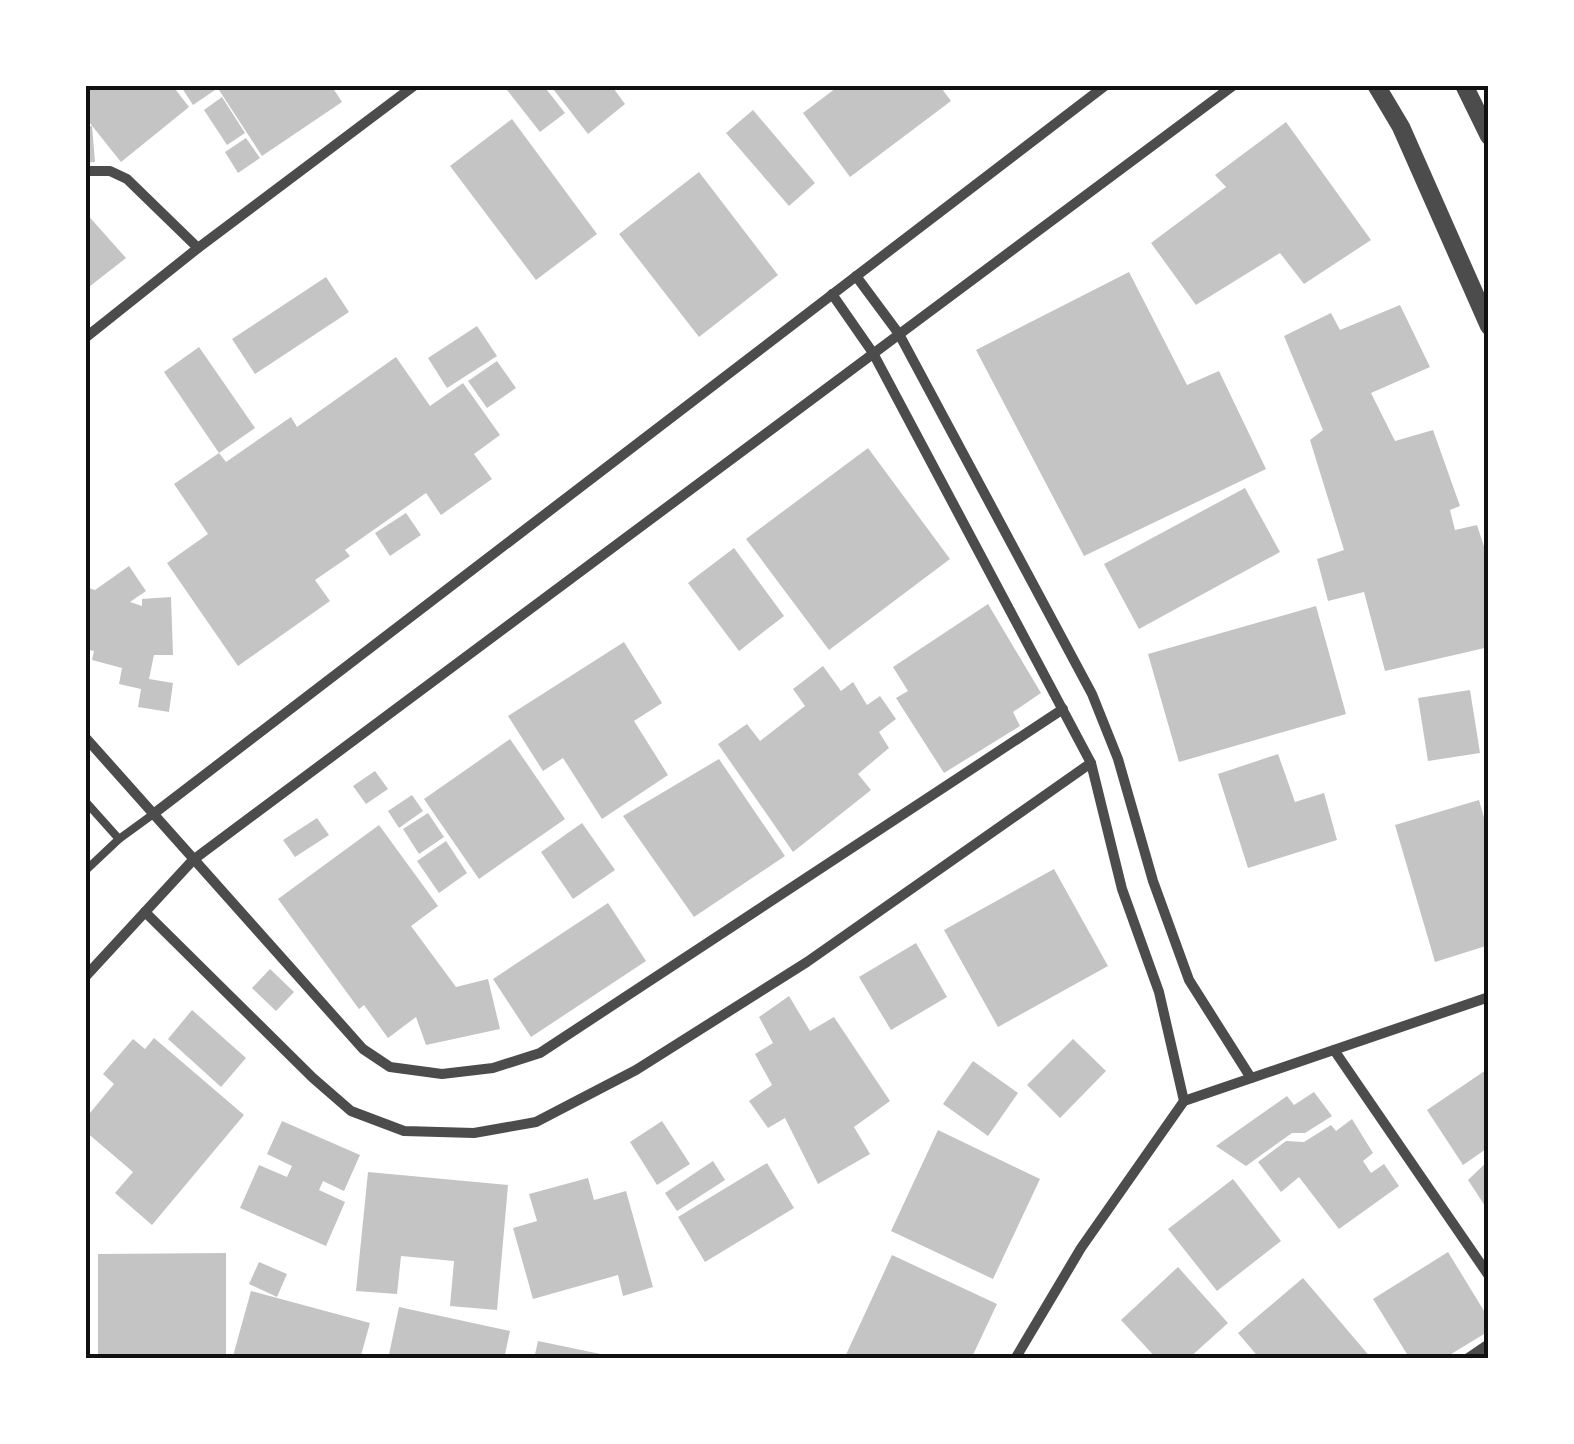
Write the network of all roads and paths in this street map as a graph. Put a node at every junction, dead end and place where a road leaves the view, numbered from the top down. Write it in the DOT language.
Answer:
graph roads {
  1 [pos="414,85"];
  2 [pos="1106,85"];
  3 [pos="1234,85"];
  4 [pos="1376,85"];
  5 [pos="1464,85"];
  6 [pos="1489,136"];
  7 [pos="85,171"];
  8 [pos="198,248"];
  9 [pos="856,276"];
  10 [pos="832,294"];
  11 [pos="1489,326"];
  12 [pos="899,334"];
  13 [pos="85,338"];
  14 [pos="873,353"];
  15 [pos="1063,709"];
  16 [pos="85,738"];
  17 [pos="1091,763"];
  18 [pos="85,801"];
  19 [pos="152,815"];
  20 [pos="120,838"];
  21 [pos="193,860"];
  22 [pos="85,872"];
  23 [pos="146,912"];
  24 [pos="85,977"];
  25 [pos="1489,997"];
  26 [pos="1334,1050"];
  27 [pos="1251,1078"];
  28 [pos="1184,1101"];
  29 [pos="1489,1276"];
  30 [pos="1489,1344"];
  31 [pos="1015,1359"];
  32 [pos="1466,1359"];
  1 -- 8 [label="street"];
  2 -- 9 [label="street"];
  3 -- 12 [label="street"];
  4 -- 11 [label="street"];
  5 -- 6 [label="street"];
  7 -- 8 [label="street"];
  8 -- 13 [label="street"];
  9 -- 10 [label="street"];
  9 -- 12 [label="street"];
  10 -- 14 [label="street"];
  10 -- 19 [label="street"];
  12 -- 14 [label="street"];
  12 -- 27 [label="street"];
  14 -- 15 [label="street"];
  14 -- 21 [label="street"];
  15 -- 17 [label="street"];
  15 -- 21 [label="street"];
  16 -- 19 [label="street"];
  17 -- 23 [label="street"];
  17 -- 28 [label="street"];
  18 -- 20 [label="lane"];
  19 -- 20 [label="lane"];
  19 -- 21 [label="street"];
  20 -- 22 [label="lane"];
  21 -- 23 [label="street"];
  23 -- 24 [label="street"];
  25 -- 26 [label="street"];
  26 -- 27 [label="street"];
  26 -- 29 [label="street"];
  27 -- 28 [label="street"];
  28 -- 31 [label="street"];
  30 -- 32 [label="street"];
}
